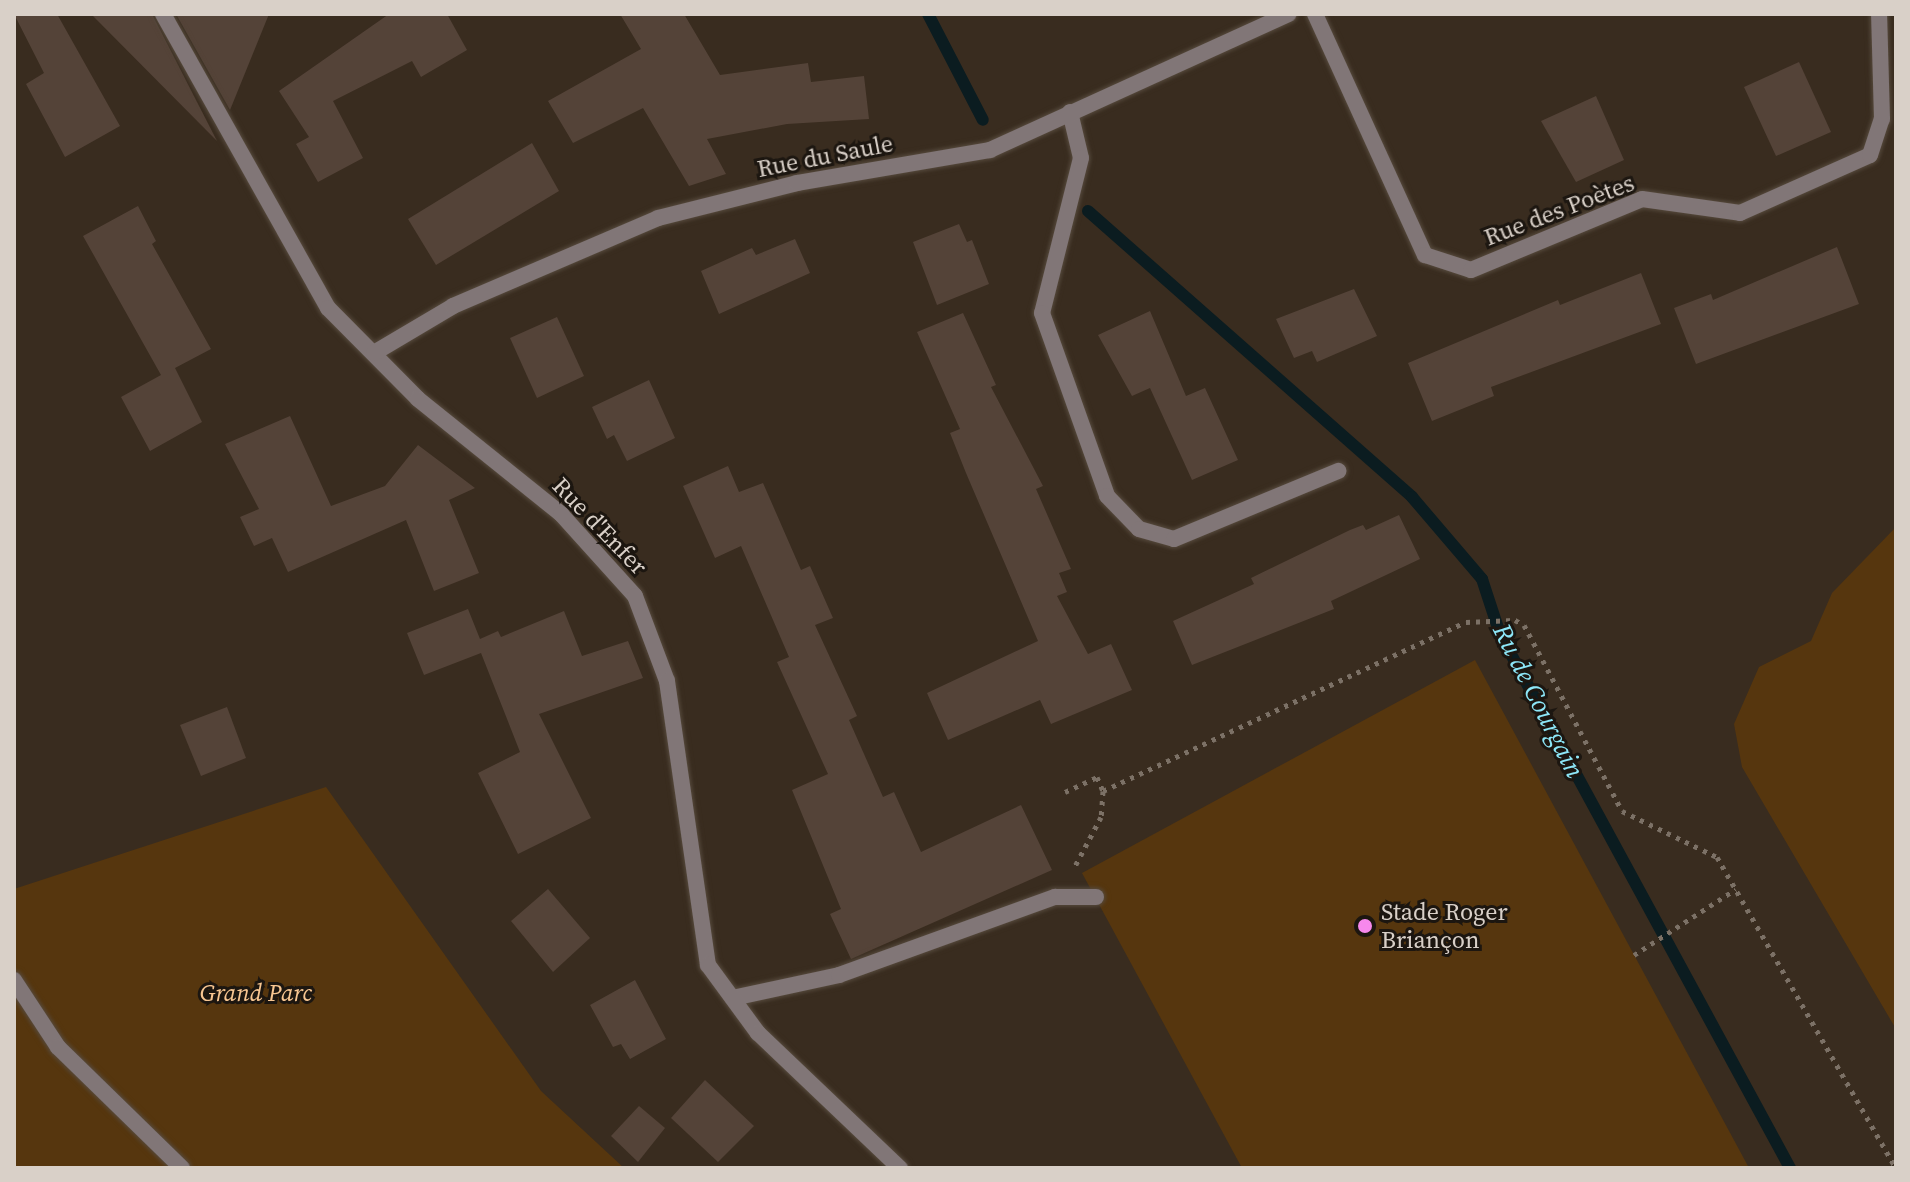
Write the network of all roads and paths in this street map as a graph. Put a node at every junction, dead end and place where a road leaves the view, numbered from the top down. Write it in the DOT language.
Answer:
graph roads {
  1 [pos="163,14"];
  2 [pos="1288,14"];
  3 [pos="1315,14"];
  4 [pos="1879,14"];
  5 [pos="1070,112"];
  6 [pos="374,353"];
  7 [pos="1338,471"];
  8 [pos="1103,791"];
  9 [pos="1065,792"];
  10 [pos="1736,889"];
  11 [pos="1055,897"];
  12 [pos="1096,897"];
  13 [pos="1634,955"];
  14 [pos="14,980"];
  15 [pos="733,998"];
  16 [pos="182,1168"];
  17 [pos="900,1168"];
  18 [pos="1896,1168"];
  1 -- 6 [label="street, Rue d'Enfer"];
  2 -- 5 [label="street, Rue du Saule"];
  3 -- 4 [label="street, Rue des Poètes"];
  5 -- 6 [label="street, Rue du Saule"];
  5 -- 7 [label="street"];
  6 -- 15 [label="street, Rue d'Enfer"];
  8 -- 9 [label="path"];
  8 -- 10 [label="path"];
  8 -- 11 [label="path"];
  10 -- 13 [label="path"];
  10 -- 18 [label="path"];
  11 -- 12 [label="street"];
  11 -- 15 [label="street"];
  14 -- 16 [label="street"];
  15 -- 17 [label="street, Rue d'Enfer"];
}
